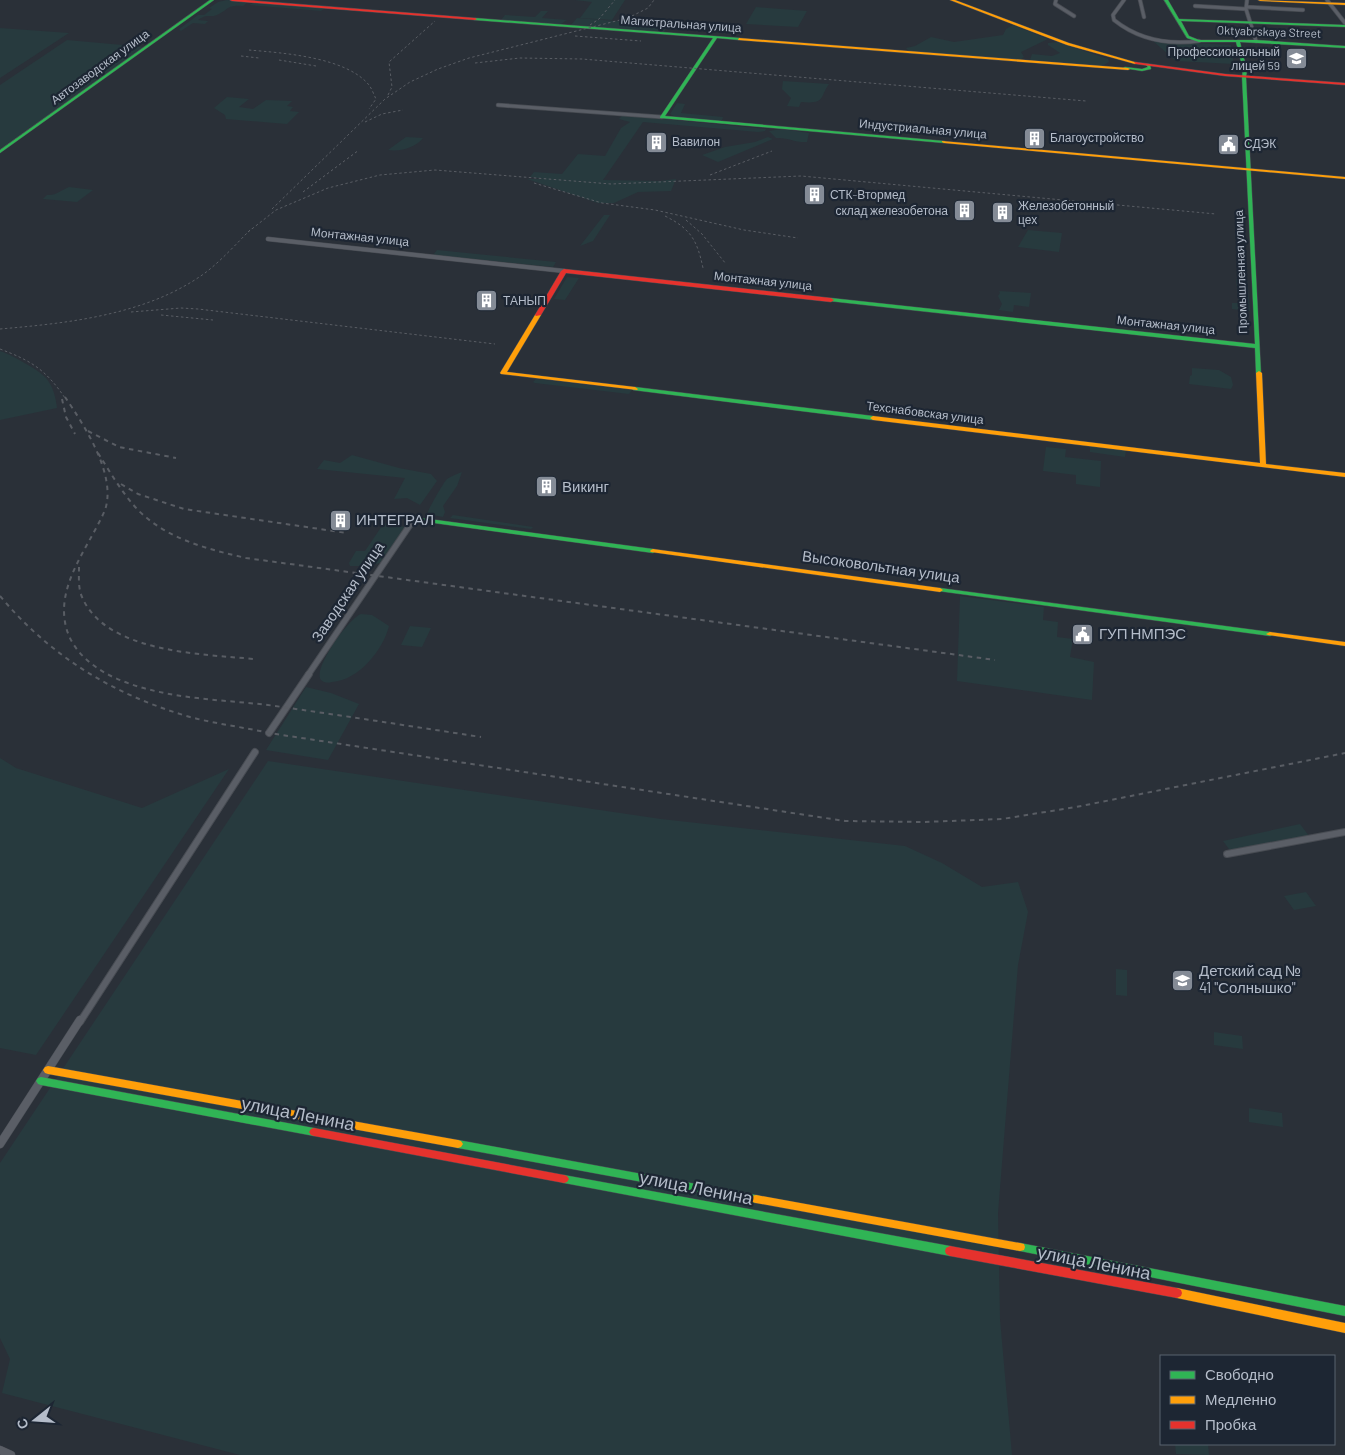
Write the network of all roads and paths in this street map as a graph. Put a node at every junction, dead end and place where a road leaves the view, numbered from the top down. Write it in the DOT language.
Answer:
graph roads {
  1 [pos="212,0"];
  2 [pos="232,0"];
  3 [pos="952,0"];
  4 [pos="1056,0"];
  5 [pos="1124,0"];
  6 [pos="1140,0"];
  7 [pos="1166,0"];
  8 [pos="1247,0"];
  9 [pos="1260,0"];
  10 [pos="1328,2"];
  11 [pos="1345,4"];
  12 [pos="1195,6"];
  13 [pos="1247,8"];
  14 [pos="1303,10"];
  15 [pos="1074,16"];
  16 [pos="1144,17"];
  17 [pos="1178,20"];
  18 [pos="1252,23"];
  19 [pos="1345,25"];
  20 [pos="716,38"];
  21 [pos="1196,40"];
  22 [pos="1256,41"];
  23 [pos="1238,42"];
  24 [pos="1345,47"];
  25 [pos="1106,56"];
  26 [pos="1137,63"];
  27 [pos="1117,64"];
  28 [pos="1095,67"];
  29 [pos="1145,68"];
  30 [pos="1128,69"];
  31 [pos="1244,78"];
  32 [pos="1345,85"];
  33 [pos="498,105"];
  34 [pos="662,117"];
  35 [pos="0,152"];
  36 [pos="1249,170"];
  37 [pos="1345,178"];
  38 [pos="268,239"];
  39 [pos="564,271"];
  40 [pos="1256,346"];
  41 [pos="1263,465"];
  42 [pos="1345,475"];
  43 [pos="414,519"];
  44 [pos="1345,644"];
  45 [pos="269,733"];
  46 [pos="255,752"];
  47 [pos="1345,832"];
  48 [pos="1227,854"];
  49 [pos="48,1070"];
  50 [pos="41,1081"];
  51 [pos="0,1144"];
  52 [pos="1030,1248"];
  53 [pos="1029,1266"];
  54 [pos="1345,1311"];
  55 [pos="1345,1328"];
  56 [pos="0,1450"];
  57 [pos="11,1455"];
  1 -- 35 [label="main road, Автозаводская улица"];
  2 -- 20 [label="main road, Магистральная улица"];
  3 -- 25 [label="main road"];
  4 -- 15 [label="street"];
  5 -- 21 [label="street"];
  6 -- 16 [label="street"];
  7 -- 17 [label="main road"];
  8 -- 13 [label="street"];
  9 -- 10 [label="main road"];
  10 -- 11 [label="main road"];
  10 -- 19 [label="street"];
  12 -- 13 [label="street"];
  13 -- 14 [label="street"];
  13 -- 18 [label="street"];
  17 -- 18 [label="main road"];
  17 -- 21 [label="main road"];
  18 -- 19 [label="main road"];
  18 -- 22 [label="street"];
  20 -- 28 [label="main road, Магистральная улица"];
  20 -- 34 [label="main road"];
  21 -- 23 [label="main road, Oktyabrskaya Street"];
  22 -- 23 [label="main road, Oktyabrskaya Street"];
  22 -- 24 [label="main road, Oktyabrskaya Street"];
  23 -- 31 [label="main road, Промышленная улица"];
  25 -- 26 [label="main road, Магистральная улица"];
  25 -- 27 [label="main road, Магистральная улица"];
  26 -- 27 [label="main road, Магистральная улица"];
  26 -- 29 [label="main road, Магистральная улица"];
  27 -- 28 [label="main road"];
  27 -- 30 [label="main road, Магистральная улица"];
  28 -- 30 [label="main road, Магистральная улица"];
  29 -- 30 [label="main road, Магистральная улица"];
  29 -- 31 [label="main road, Магистральная улица"];
  31 -- 32 [label="main road, Магистральная улица"];
  31 -- 36 [label="main road, Промышленная улица"];
  33 -- 34 [label="street, Индустриальная улица"];
  34 -- 36 [label="main road, Индустриальная улица"];
  36 -- 37 [label="main road, Индустриальная улица"];
  36 -- 40 [label="main road, Промышленная улица"];
  38 -- 39 [label="street, Монтажная улица"];
  39 -- 40 [label="main road, Монтажная улица"];
  39 -- 41 [label="main road, Техснабовская улица"];
  40 -- 41 [label="main road, Промышленная улица"];
  41 -- 42 [label="main road, Техснабовская улица"];
  43 -- 44 [label="main road, Высоковольтная улица"];
  43 -- 45 [label="street, Заводская улица"];
  46 -- 49 [label="street"];
  47 -- 48 [label="street"];
  49 -- 50 [label="street"];
  49 -- 52 [label="main road, улица Ленина"];
  50 -- 51 [label="street"];
  50 -- 53 [label="main road, улица Ленина"];
  52 -- 53 [label="main road"];
  52 -- 54 [label="main road, улица Ленина"];
  53 -- 55 [label="main road, улица Ленина"];
  56 -- 57 [label="street"];
}
